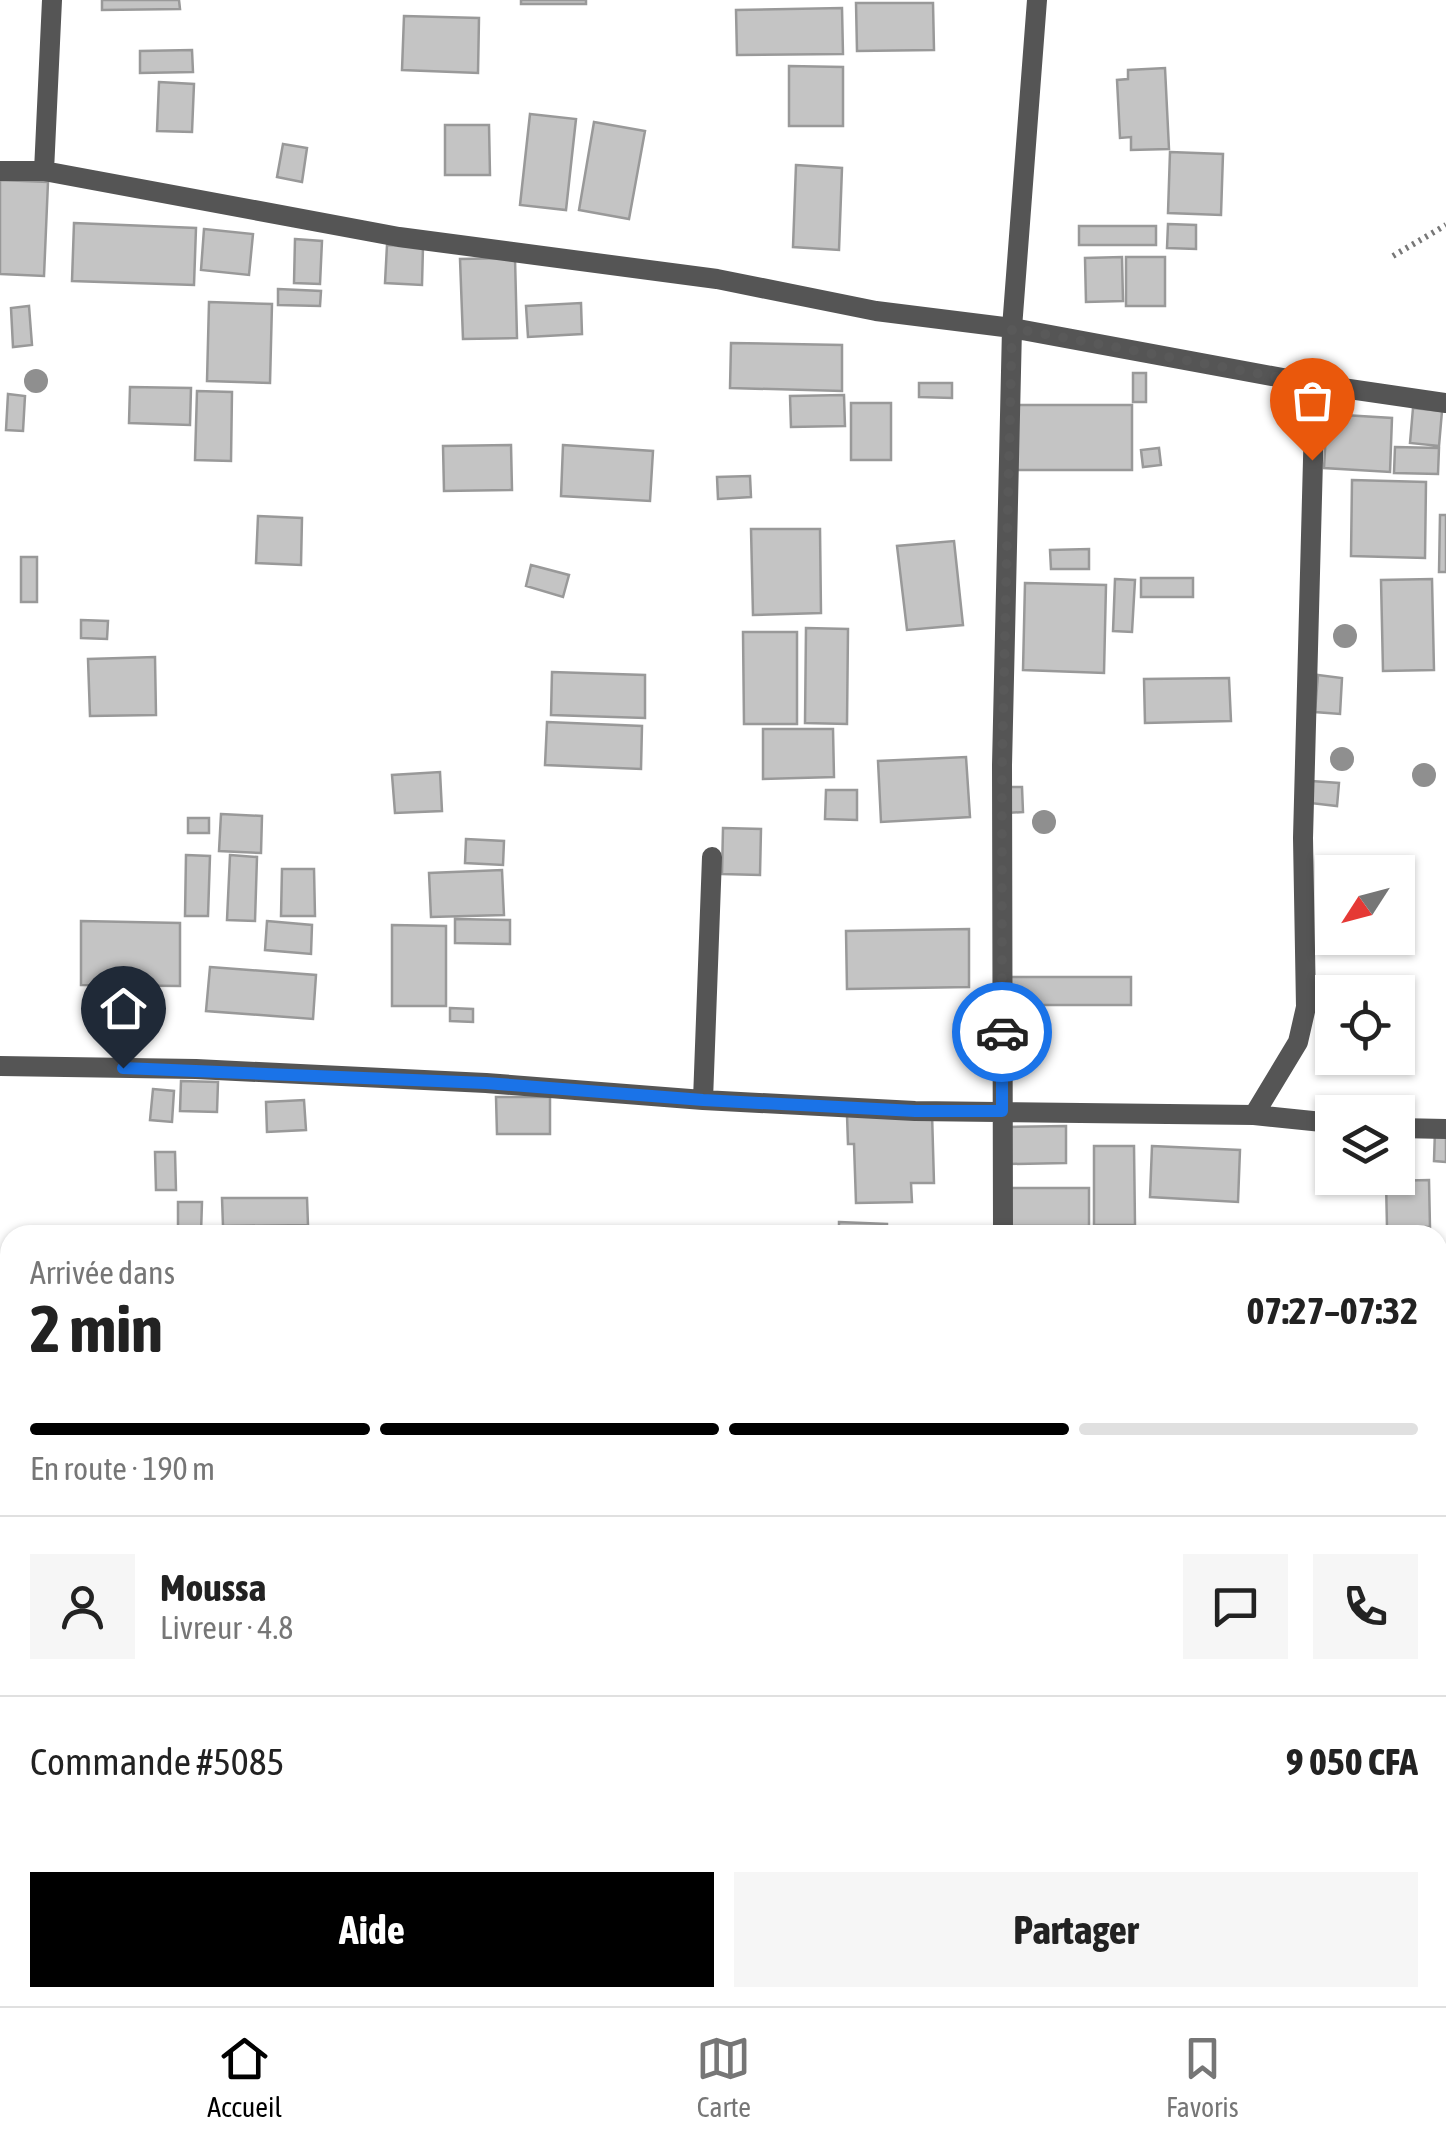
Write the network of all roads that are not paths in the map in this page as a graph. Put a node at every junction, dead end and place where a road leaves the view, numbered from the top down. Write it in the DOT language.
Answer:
graph roads {
  1 [pos="52,0"];
  2 [pos="1038,0"];
  3 [pos="0,171"];
  4 [pos="44,171"];
  5 [pos="1012,328"];
  6 [pos="1314,384"];
  7 [pos="1446,402"];
  8 [pos="712,857"];
  9 [pos="0,1066"];
  10 [pos="703,1100"];
  11 [pos="1002,1111"];
  12 [pos="1254,1115"];
  13 [pos="1315,1121"];
  14 [pos="1415,1128"];
  15 [pos="1446,1129"];
  16 [pos="1003,1225"];
  1 -- 4 [label="street"];
  2 -- 5 [label="street"];
  3 -- 4 [label="street"];
  4 -- 5 [label="street"];
  5 -- 6 [label="street"];
  5 -- 11 [label="street"];
  6 -- 7 [label="street"];
  6 -- 12 [label="street"];
  8 -- 10 [label="street"];
  9 -- 10 [label="street"];
  10 -- 11 [label="street"];
  11 -- 12 [label="street"];
  11 -- 16 [label="street"];
  12 -- 13 [label="street"];
  14 -- 15 [label="street"];
}
